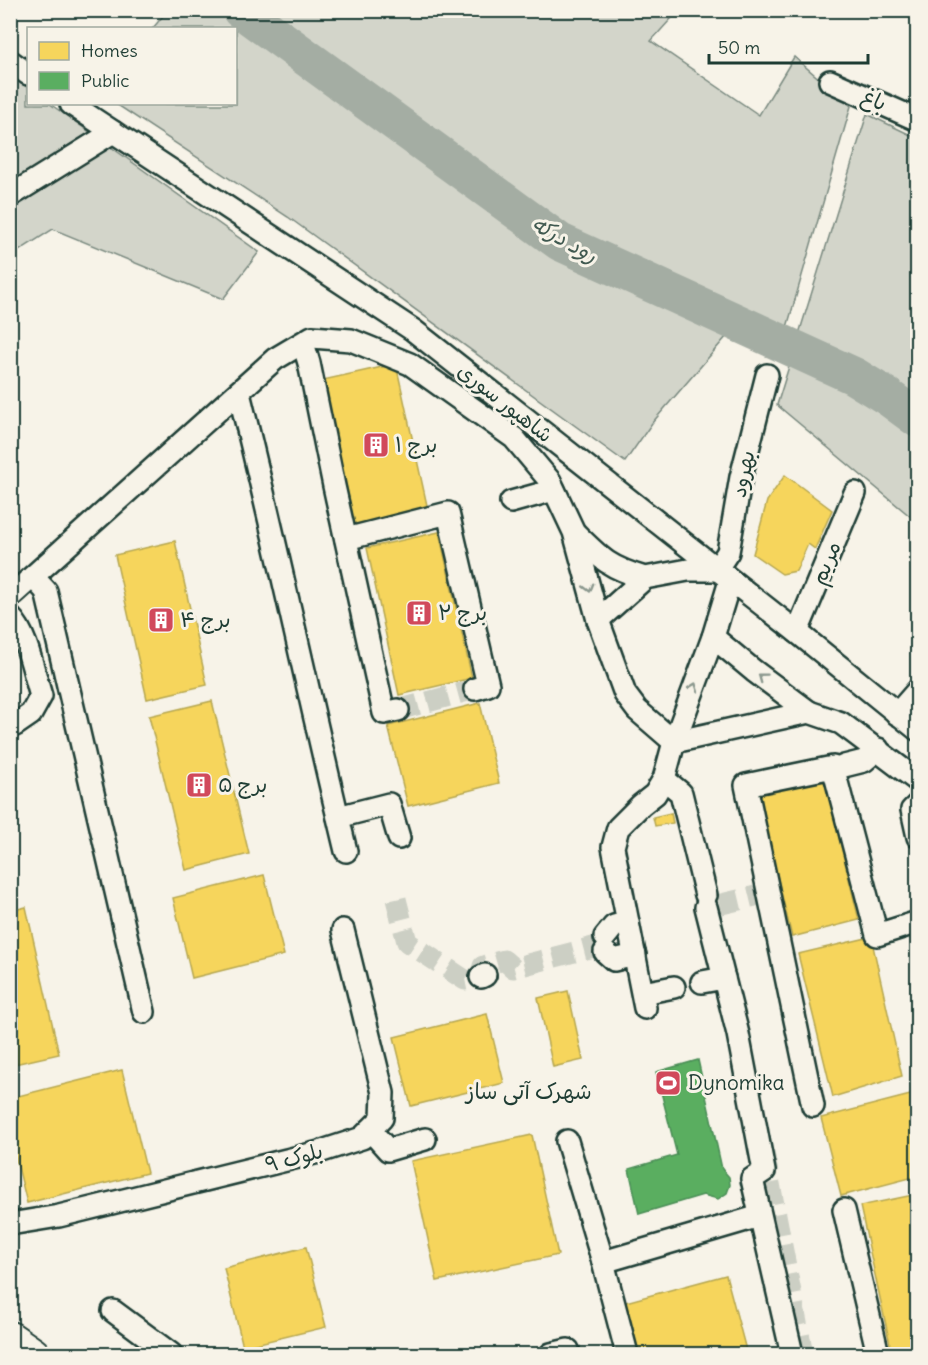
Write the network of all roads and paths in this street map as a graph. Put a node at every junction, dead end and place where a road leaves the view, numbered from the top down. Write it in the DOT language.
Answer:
graph roads {
  1 [pos="10,61"];
  2 [pos="27,73"];
  3 [pos="830,81"];
  4 [pos="72,105"];
  5 [pos="918,120"];
  6 [pos="113,132"];
  7 [pos="10,196"];
  8 [pos="303,343"];
  9 [pos="767,375"];
  10 [pos="239,393"];
  11 [pos="554,490"];
  12 [pos="855,493"];
  13 [pos="511,502"];
  14 [pos="574,532"];
  15 [pos="346,539"];
  16 [pos="723,575"];
  17 [pos="33,577"];
  18 [pos="645,578"];
  19 [pos="10,597"];
  20 [pos="10,617"];
  21 [pos="598,620"];
  22 [pos="797,632"];
  23 [pos="713,637"];
  24 [pos="475,689"];
  25 [pos="918,690"];
  26 [pos="398,710"];
  27 [pos="809,712"];
  28 [pos="897,714"];
  29 [pos="15,725"];
  30 [pos="918,730"];
  31 [pos="674,742"];
  32 [pos="878,749"];
  33 [pos="844,766"];
  34 [pos="664,779"];
  35 [pos="918,780"];
  36 [pos="918,804"];
  37 [pos="338,817"];
  38 [pos="918,837"];
  39 [pos="399,838"];
  40 [pos="346,851"];
  41 [pos="628,922"];
  42 [pos="918,922"];
  43 [pos="343,930"];
  44 [pos="635,955"];
  45 [pos="724,978"];
  46 [pos="702,982"];
  47 [pos="674,987"];
  48 [pos="144,1012"];
  49 [pos="813,1106"];
  50 [pos="370,1130"];
  51 [pos="425,1139"];
  52 [pos="567,1141"];
  53 [pos="844,1210"];
  54 [pos="753,1218"];
  55 [pos="10,1224"];
  56 [pos="603,1262"];
  57 [pos="113,1311"];
  58 [pos="10,1338"];
  59 [pos="33,1354"];
  60 [pos="171,1354"];
  61 [pos="550,1354"];
  62 [pos="569,1354"];
  63 [pos="627,1354"];
  64 [pos="792,1354"];
  65 [pos="878,1354"];
  1 -- 2 [label="street"];
  3 -- 5 [label="street, باغ"];
  4 -- 6 [label="street, شاهپور سوری"];
  6 -- 7 [label="street"];
  6 -- 16 [label="street, شاهپور سوری"];
  8 -- 10 [label="street"];
  8 -- 11 [label="street"];
  8 -- 15 [label="street"];
  9 -- 16 [label="street, بهرود"];
  10 -- 17 [label="street"];
  10 -- 37 [label="street"];
  11 -- 13 [label="street"];
  11 -- 14 [label="street"];
  12 -- 22 [label="street, مریم"];
  14 -- 18 [label="street"];
  14 -- 21 [label="street, one-way"];
  15 -- 24 [label="street"];
  15 -- 26 [label="street"];
  16 -- 18 [label="street"];
  16 -- 22 [label="street, شاهپور سوری"];
  16 -- 23 [label="street, بهرود"];
  17 -- 19 [label="street"];
  17 -- 48 [label="street"];
  18 -- 21 [label="street"];
  20 -- 29 [label="street"];
  21 -- 31 [label="street"];
  22 -- 28 [label="street, شاهپور سوری"];
  27 -- 23 [label="street, one-way"];
  31 -- 23 [label="street, بهرود, one-way"];
  25 -- 28 [label="street"];
  27 -- 31 [label="street"];
  27 -- 32 [label="street"];
  28 -- 30 [label="street, شاهپور سوری"];
  31 -- 34 [label="street, بهرود"];
  32 -- 33 [label="street"];
  32 -- 35 [label="street"];
  34 -- 41 [label="street"];
  34 -- 45 [label="street"];
  36 -- 38 [label="street"];
  37 -- 39 [label="street"];
  37 -- 40 [label="street"];
  41 -- 44 [label="street"];
  41 -- 44 [label="street"];
  42 -- 49 [label="street"];
  43 -- 50 [label="street"];
  44 -- 47 [label="street"];
  45 -- 46 [label="street"];
  45 -- 64 [label="street"];
  50 -- 51 [label="street"];
  50 -- 55 [label="street, بلوک ۹"];
  52 -- 56 [label="street"];
  53 -- 65 [label="street"];
  54 -- 56 [label="street"];
  56 -- 63 [label="street"];
  57 -- 60 [label="street"];
  58 -- 59 [label="highway"];
  61 -- 62 [label="street"];
}
